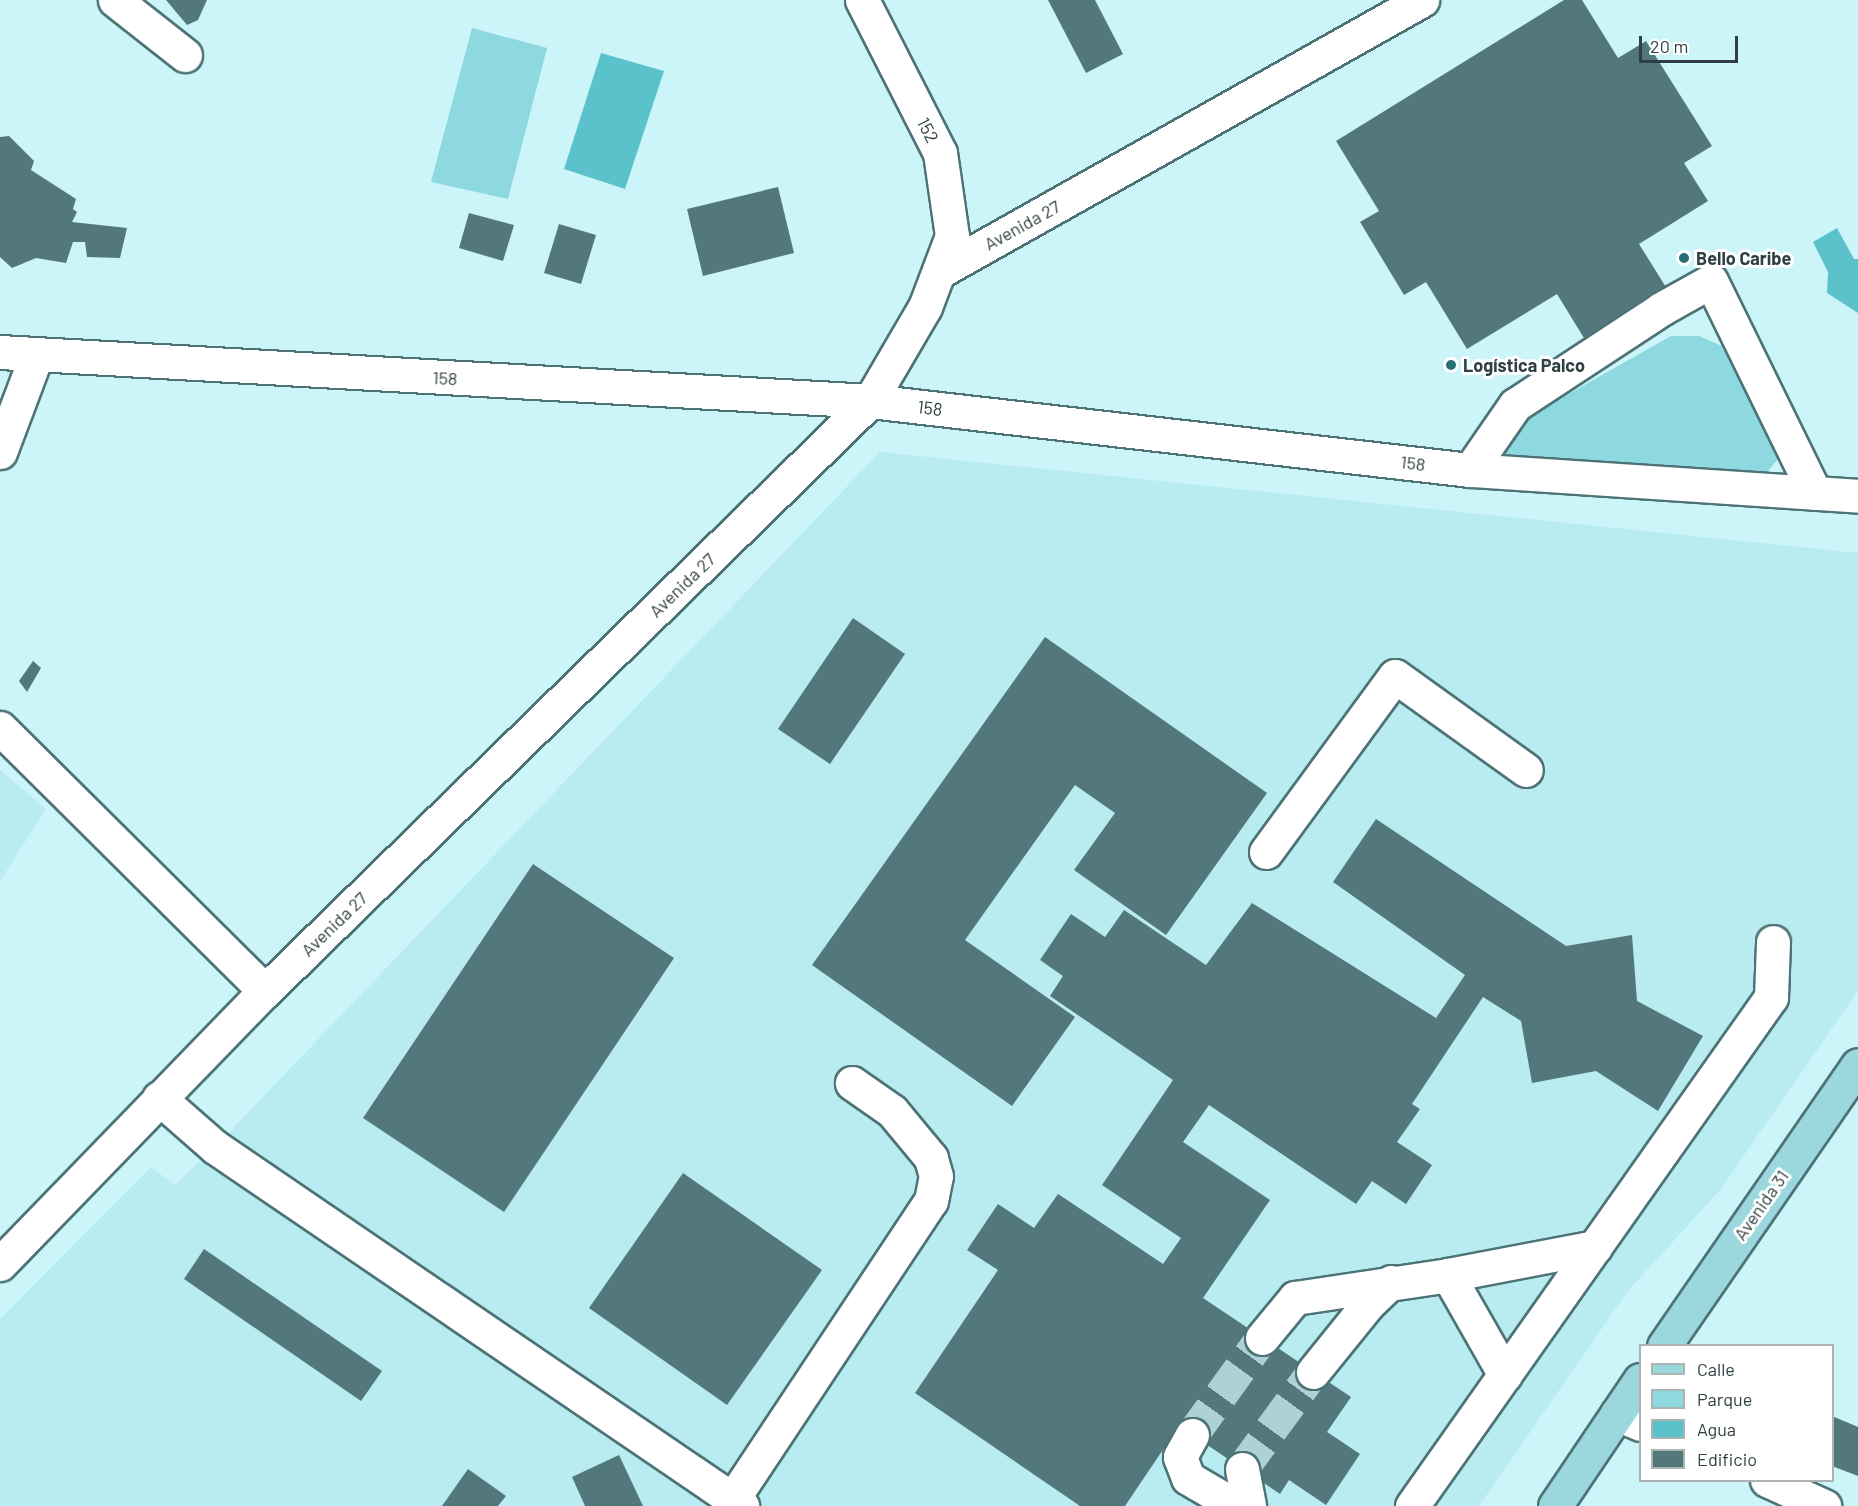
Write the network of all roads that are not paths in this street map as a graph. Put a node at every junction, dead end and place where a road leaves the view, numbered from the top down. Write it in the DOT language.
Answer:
graph roads {
  1 [pos="115,0"];
  2 [pos="862,0"];
  3 [pos="1422,0"];
  4 [pos="186,55"];
  5 [pos="942,270"];
  6 [pos="0,352"];
  7 [pos="36,356"];
  8 [pos="870,401"];
  9 [pos="0,452"];
  10 [pos="1470,470"];
  11 [pos="1815,493"];
  12 [pos="1858,496"];
  13 [pos="0,728"];
  14 [pos="1526,770"];
  15 [pos="1266,852"];
  16 [pos="1773,942"];
  17 [pos="265,991"];
  18 [pos="1858,1065"];
  19 [pos="852,1083"];
  20 [pos="159,1098"];
  21 [pos="1595,1247"];
  22 [pos="0,1264"];
  23 [pos="1448,1275"];
  24 [pos="1391,1282"];
  25 [pos="1262,1338"];
  26 [pos="1665,1344"];
  27 [pos="1313,1372"];
  28 [pos="1505,1375"];
  29 [pos="1639,1386"];
  30 [pos="1629,1419"];
  31 [pos="1192,1436"];
  32 [pos="1242,1469"];
  33 [pos="1771,1482"];
  34 [pos="734,1504"];
  35 [pos="1236,1506"];
  36 [pos="1249,1506"];
  37 [pos="1412,1506"];
  38 [pos="1555,1506"];
  39 [pos="1824,1506"];
  1 -- 4 [label="street"];
  2 -- 5 [label="street, 152"];
  3 -- 5 [label="street, Avenida 27"];
  5 -- 8 [label="street, Avenida 27"];
  6 -- 7 [label="street, 158"];
  7 -- 8 [label="street, 158"];
  7 -- 9 [label="street"];
  8 -- 10 [label="street, 158"];
  8 -- 17 [label="street, Avenida 27"];
  10 -- 11 [label="street, 158"];
  10 -- 11 [label="street"];
  11 -- 12 [label="street, 158"];
  13 -- 17 [label="street"];
  14 -- 15 [label="street"];
  16 -- 21 [label="street"];
  17 -- 20 [label="street, Avenida 27"];
  18 -- 26 [label="main road, Avenida 31"];
  19 -- 34 [label="street"];
  20 -- 22 [label="street, Avenida 27"];
  20 -- 34 [label="street"];
  21 -- 23 [label="street"];
  21 -- 28 [label="street"];
  23 -- 24 [label="street"];
  23 -- 28 [label="street"];
  24 -- 25 [label="street"];
  24 -- 27 [label="street"];
  28 -- 37 [label="street"];
  29 -- 30 [label="main road"];
  30 -- 38 [label="main road"];
  31 -- 35 [label="street"];
  32 -- 36 [label="street"];
  33 -- 39 [label="street"];
}
